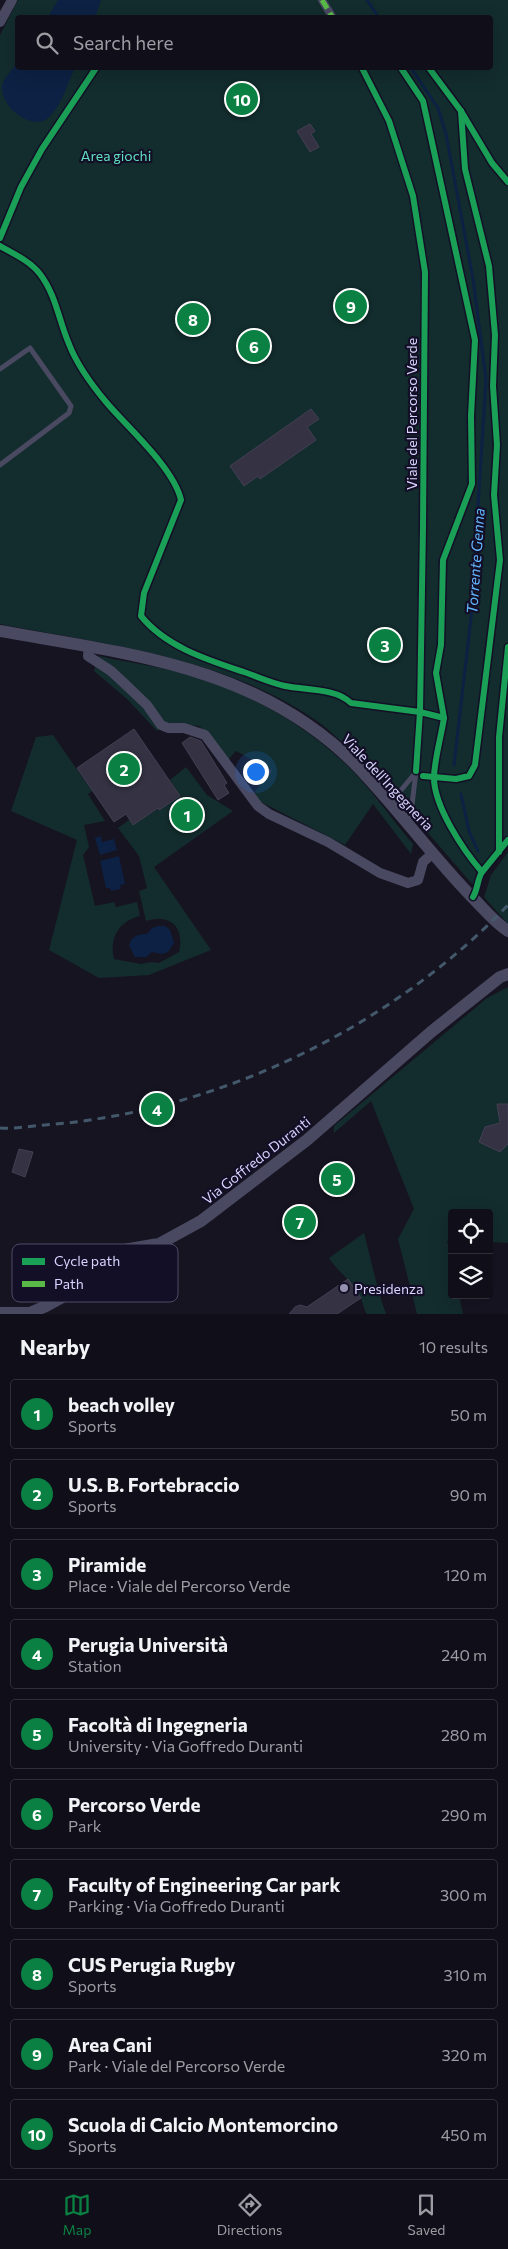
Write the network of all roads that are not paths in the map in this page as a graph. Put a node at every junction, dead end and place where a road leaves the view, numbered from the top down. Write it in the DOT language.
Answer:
graph roads {
  1 [pos="12,0"];
  2 [pos="322,0"];
  3 [pos="331,15"];
  4 [pos="0,22"];
  5 [pos="363,70"];
  6 [pos="0,369"];
  7 [pos="0,465"];
  8 [pos="0,631"];
  9 [pos="89,647"];
  10 [pos="416,771"];
  11 [pos="387,800"];
  12 [pos="407,823"];
  13 [pos="433,853"];
  14 [pos="504,929"];
  15 [pos="508,941"];
  16 [pos="508,965"];
  17 [pos="504,976"];
  18 [pos="162,1244"];
  19 [pos="53,1302"];
  20 [pos="0,1313"];
  1 -- 4 [label="street"];
  2 -- 3 [label="street"];
  5 -- 10 [label="street, Viale del Percorso Verde"];
  6 -- 7 [label="lane"];
  8 -- 9 [label="street, Viale dell'Ingegneria"];
  9 -- 11 [label="street, Viale dell'Ingegneria"];
  9 -- 13 [label="street"];
  10 -- 11 [label="lane"];
  10 -- 12 [label="lane, Viale del Percorso Verde"];
  11 -- 12 [label="street, Viale dell'Ingegneria"];
  12 -- 13 [label="street, Viale dell'Ingegneria"];
  13 -- 14 [label="street, Viale dell'Ingegneria"];
  14 -- 15 [label="street, Viale dell'Ingegneria"];
  16 -- 17 [label="street, Via Goffredo Duranti"];
  17 -- 18 [label="street, Via Goffredo Duranti"];
  19 -- 20 [label="street, Via Goffredo Duranti"];
}
